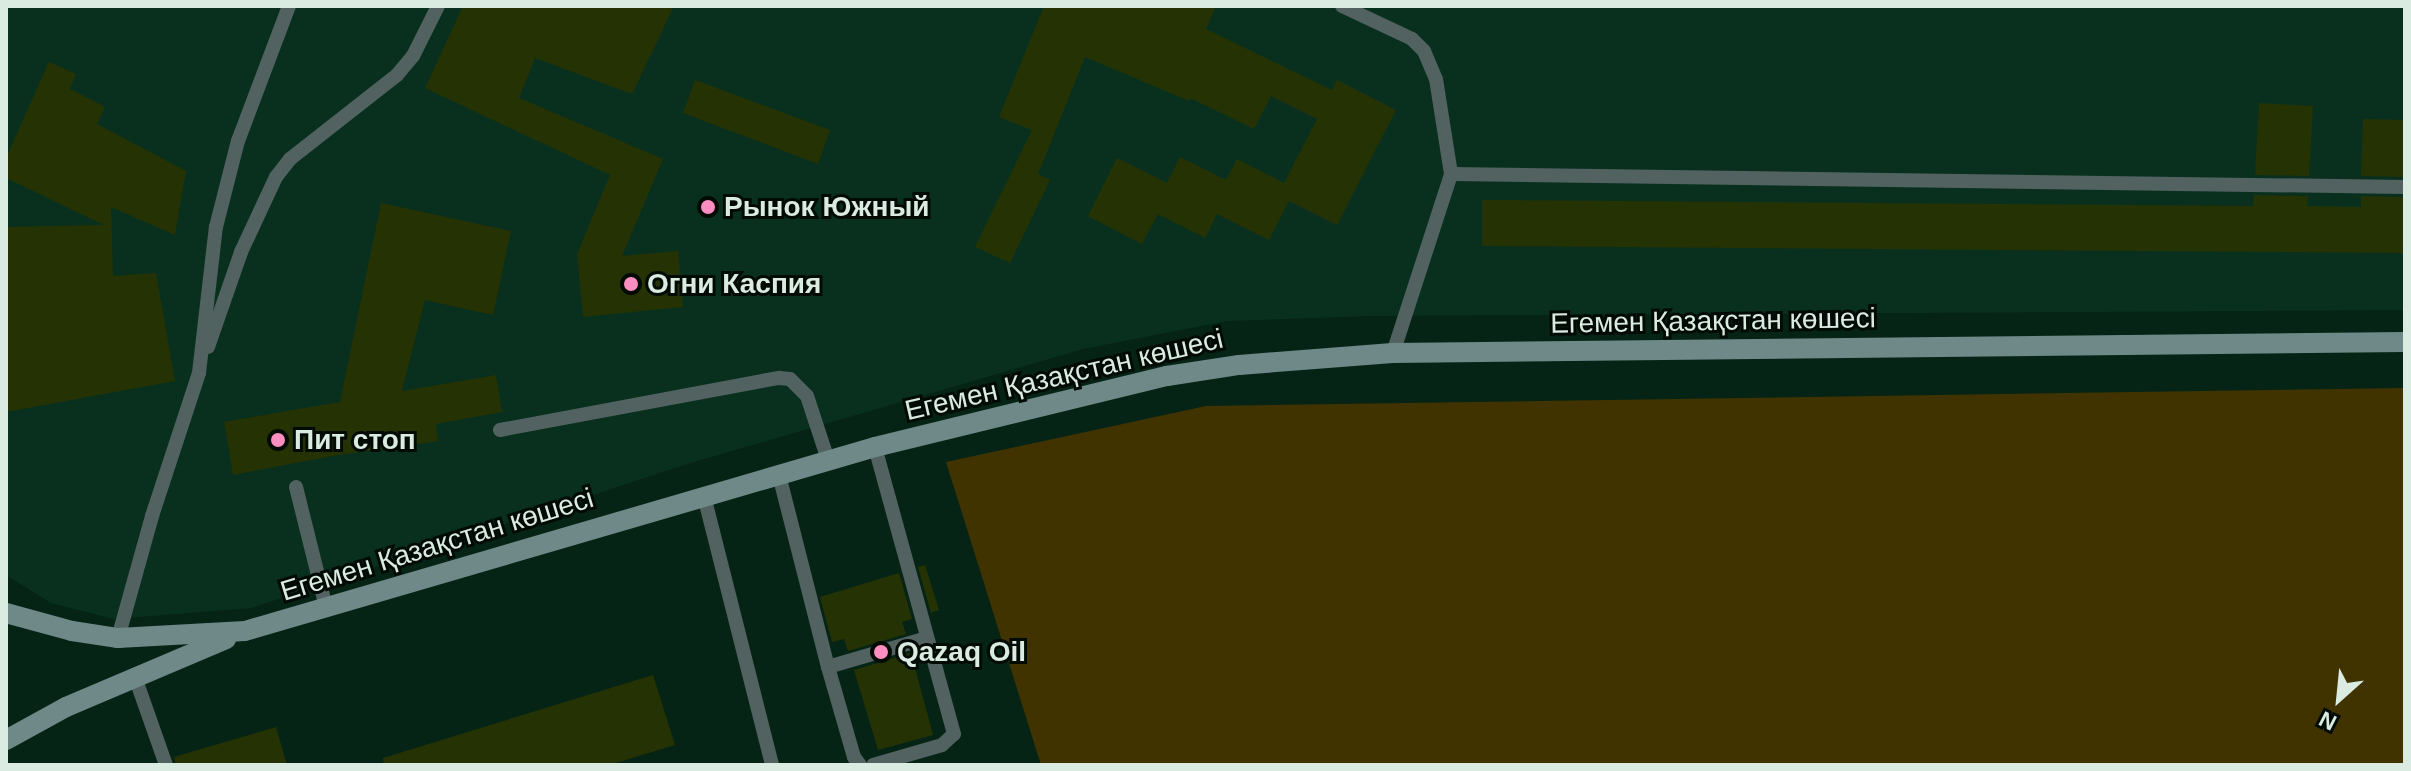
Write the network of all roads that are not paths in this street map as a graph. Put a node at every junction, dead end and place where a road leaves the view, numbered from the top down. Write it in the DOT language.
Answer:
graph roads {
  1 [pos="289,6"];
  2 [pos="438,6"];
  3 [pos="1342,6"];
  4 [pos="1451,174"];
  5 [pos="2405,187"];
  6 [pos="2405,342"];
  7 [pos="1393,353"];
  8 [pos="199,373"];
  9 [pos="500,430"];
  10 [pos="875,447"];
  11 [pos="828,460"];
  12 [pos="779,475"];
  13 [pos="296,487"];
  14 [pos="704,496"];
  15 [pos="326,607"];
  16 [pos="6,613"];
  17 [pos="245,631"];
  18 [pos="118,638"];
  19 [pos="927,638"];
  20 [pos="828,667"];
  21 [pos="135,677"];
  22 [pos="6,740"];
  23 [pos="166,765"];
  24 [pos="770,765"];
  25 [pos="860,765"];
  26 [pos="873,765"];
  1 -- 8 [label="lane"];
  2 -- 8 [label="lane"];
  3 -- 4 [label="lane"];
  4 -- 5 [label="lane"];
  4 -- 7 [label="lane"];
  6 -- 7 [label="main road, Егемен Қазақстан көшесі"];
  7 -- 10 [label="main road, Егемен Қазақстан көшесі"];
  8 -- 18 [label="lane"];
  9 -- 11 [label="lane"];
  10 -- 11 [label="main road, Егемен Қазақстан көшесі"];
  10 -- 19 [label="lane"];
  11 -- 12 [label="main road, Егемен Қазақстан көшесі"];
  12 -- 14 [label="main road, Егемен Қазақстан көшесі"];
  12 -- 20 [label="lane"];
  13 -- 15 [label="lane"];
  14 -- 15 [label="main road, Егемен Қазақстан көшесі"];
  14 -- 24 [label="lane"];
  15 -- 17 [label="main road, Егемен Қазақстан көшесі"];
  16 -- 18 [label="main road, Егемен Қазақстан көшесі"];
  17 -- 18 [label="main road, Егемен Қазақстан көшесі"];
  17 -- 21 [label="main road"];
  19 -- 20 [label="lane"];
  19 -- 26 [label="lane"];
  20 -- 25 [label="lane"];
  21 -- 22 [label="main road"];
  21 -- 23 [label="lane"];
}
